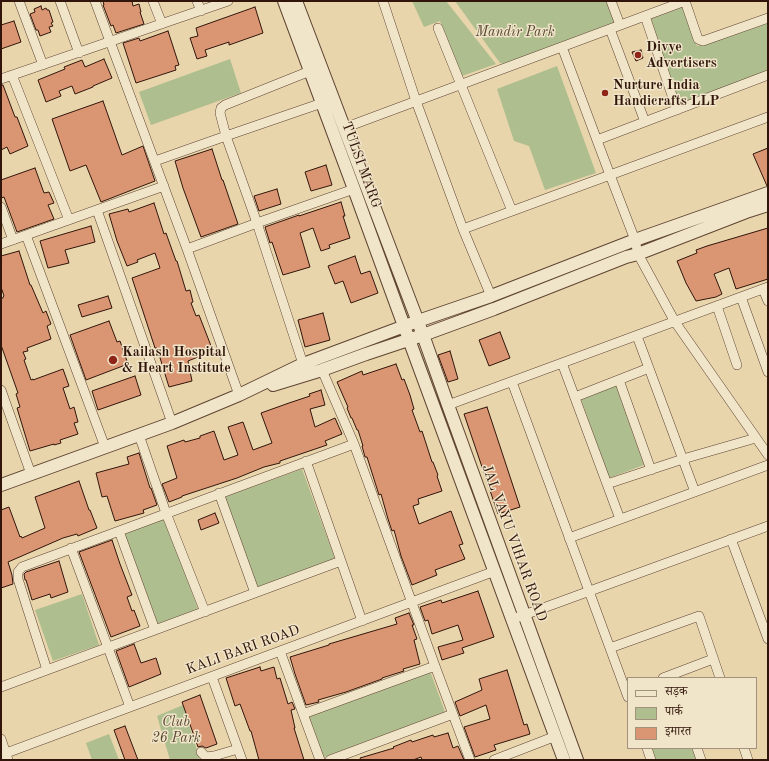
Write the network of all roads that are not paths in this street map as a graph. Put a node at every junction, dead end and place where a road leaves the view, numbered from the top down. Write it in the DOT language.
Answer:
graph roads {
  1 [pos="19,1"];
  2 [pos="60,1"];
  3 [pos="94,1"];
  4 [pos="153,1"];
  5 [pos="197,1"];
  6 [pos="228,1"];
  7 [pos="284,1"];
  8 [pos="296,1"];
  9 [pos="383,1"];
  10 [pos="611,1"];
  11 [pos="685,1"];
  12 [pos="201,11"];
  13 [pos="645,16"];
  14 [pos="768,18"];
  15 [pos="162,24"];
  16 [pos="620,25"];
  17 [pos="438,28"];
  18 [pos="610,29"];
  19 [pos="110,42"];
  20 [pos="562,47"];
  21 [pos="79,53"];
  22 [pos="42,65"];
  23 [pos="310,71"];
  24 [pos="768,75"];
  25 [pos="12,76"];
  26 [pos="1,79"];
  27 [pos="460,84"];
  28 [pos="416,101"];
  29 [pos="322,103"];
  30 [pos="677,110"];
  31 [pos="768,117"];
  32 [pos="646,122"];
  33 [pos="344,128"];
  34 [pos="226,136"];
  35 [pos="597,140"];
  36 [pos="155,161"];
  37 [pos="610,176"];
  38 [pos="164,186"];
  39 [pos="354,189"];
  40 [pos="768,193"];
  41 [pos="768,205"];
  42 [pos="1,208"];
  43 [pos="97,210"];
  44 [pos="512,211"];
  45 [pos="69,220"];
  46 [pos="257,223"];
  47 [pos="463,229"];
  48 [pos="26,235"];
  49 [pos="13,240"];
  50 [pos="635,240"];
  51 [pos="1,244"];
  52 [pos="187,249"];
  53 [pos="638,254"];
  54 [pos="766,288"];
  55 [pos="491,296"];
  56 [pos="741,297"];
  57 [pos="768,301"];
  58 [pos="717,306"];
  59 [pos="418,321"];
  60 [pos="674,322"];
  61 [pos="404,326"];
  62 [pos="423,335"];
  63 [pos="637,336"];
  64 [pos="409,340"];
  65 [pos="362,342"];
  66 [pos="764,346"];
  67 [pos="366,354"];
  68 [pos="562,363"];
  69 [pos="303,364"];
  70 [pos="738,366"];
  71 [pos="649,368"];
  72 [pos="322,370"];
  73 [pos="768,372"];
  74 [pos="619,380"];
  75 [pos="512,382"];
  76 [pos="1,390"];
  77 [pos="239,395"];
  78 [pos="575,397"];
  79 [pos="448,405"];
  80 [pos="172,423"];
  81 [pos="139,435"];
  82 [pos="756,438"];
  83 [pos="354,444"];
  84 [pos="105,447"];
  85 [pos="768,455"];
  86 [pos="682,459"];
  87 [pos="306,461"];
  88 [pos="768,465"];
  89 [pos="651,470"];
  90 [pos="31,474"];
  91 [pos="607,484"];
  92 [pos="1,485"];
  93 [pos="695,492"];
  94 [pos="219,493"];
  95 [pos="166,513"];
  96 [pos="620,519"];
  97 [pos="768,526"];
  98 [pos="119,530"];
  99 [pos="569,538"];
  100 [pos="731,539"];
  101 [pos="71,548"];
  102 [pos="341,561"];
  103 [pos="495,571"];
  104 [pos="589,591"];
  105 [pos="255,593"];
  106 [pos="412,603"];
  107 [pos="204,612"];
  108 [pos="519,617"];
  109 [pos="362,621"];
  110 [pos="155,630"];
  111 [pos="768,639"];
  112 [pos="108,647"];
  113 [pos="610,648"];
  114 [pos="280,651"];
  115 [pos="713,659"];
  116 [pos="434,666"];
  117 [pos="47,670"];
  118 [pos="212,677"];
  119 [pos="668,677"];
  120 [pos="720,677"];
  121 [pos="1,687"];
  122 [pos="627,693"];
  123 [pos="130,707"];
  124 [pos="303,714"];
  125 [pos="453,714"];
  126 [pos="556,736"];
  127 [pos="1,739"];
  128 [pos="238,749"];
  129 [pos="647,749"];
  130 [pos="696,749"];
  131 [pos="744,749"];
  132 [pos="201,752"];
  133 [pos="5,756"];
  134 [pos="242,760"];
  135 [pos="320,760"];
  136 [pos="330,760"];
  137 [pos="470,760"];
  138 [pos="494,760"];
  139 [pos="564,760"];
  140 [pos="577,760"];
  141 [pos="651,760"];
  142 [pos="701,760"];
  143 [pos="748,760"];
  1 -- 22 [label="street"];
  2 -- 21 [label="street"];
  3 -- 19 [label="street"];
  4 -- 15 [label="street"];
  5 -- 12 [label="street"];
  6 -- 12 [label="street"];
  7 -- 23 [label="street, TULSI MARG"];
  8 -- 33 [label="street, TULSI MARG"];
  9 -- 28 [label="street"];
  10 -- 16 [label="street"];
  11 -- 13 [label="street"];
  11 -- 14 [label="street"];
  12 -- 15 [label="street"];
  13 -- 16 [label="street"];
  13 -- 30 [label="street"];
  15 -- 19 [label="street"];
  16 -- 18 [label="street"];
  17 -- 27 [label="street"];
  18 -- 20 [label="street"];
  18 -- 32 [label="street"];
  19 -- 21 [label="street"];
  19 -- 36 [label="street"];
  20 -- 27 [label="street"];
  20 -- 35 [label="street"];
  21 -- 22 [label="street"];
  22 -- 25 [label="street"];
  23 -- 29 [label="street, TULSI MARG"];
  23 -- 34 [label="street"];
  24 -- 30 [label="street"];
  25 -- 26 [label="street"];
  25 -- 45 [label="street"];
  27 -- 28 [label="street"];
  27 -- 44 [label="street"];
  28 -- 33 [label="street"];
  28 -- 47 [label="street"];
  29 -- 34 [label="street"];
  29 -- 39 [label="street, TULSI MARG"];
  30 -- 32 [label="street"];
  31 -- 37 [label="street"];
  32 -- 35 [label="street"];
  33 -- 59 [label="street, TULSI MARG"];
  34 -- 36 [label="street"];
  34 -- 46 [label="street"];
  35 -- 37 [label="street"];
  36 -- 38 [label="street"];
  37 -- 44 [label="street"];
  37 -- 50 [label="street"];
  38 -- 43 [label="street"];
  38 -- 52 [label="street"];
  39 -- 46 [label="street"];
  39 -- 61 [label="street, TULSI MARG"];
  40 -- 50 [label="street"];
  41 -- 53 [label="street"];
  42 -- 49 [label="street"];
  43 -- 45 [label="street"];
  43 -- 80 [label="street"];
  44 -- 47 [label="street"];
  45 -- 48 [label="street"];
  46 -- 52 [label="street"];
  46 -- 69 [label="street"];
  47 -- 55 [label="street"];
  48 -- 49 [label="street"];
  48 -- 84 [label="street"];
  49 -- 51 [label="street"];
  50 -- 53 [label="street"];
  50 -- 55 [label="street"];
  52 -- 77 [label="street"];
  53 -- 60 [label="street"];
  53 -- 62 [label="street"];
  54 -- 56 [label="street"];
  54 -- 57 [label="street"];
  55 -- 59 [label="street"];
  56 -- 58 [label="street"];
  56 -- 66 [label="street"];
  58 -- 60 [label="street"];
  58 -- 70 [label="street"];
  59 -- 61 [label="street"];
  59 -- 62 [label="street, TULSI MARG"];
  60 -- 63 [label="street"];
  60 -- 82 [label="street"];
  61 -- 64 [label="street, TULSI MARG"];
  61 -- 65 [label="street"];
  62 -- 64 [label="street"];
  62 -- 79 [label="street, JAL VAYU VIHAR ROAD"];
  63 -- 68 [label="street"];
  63 -- 71 [label="street"];
  64 -- 67 [label="street"];
  64 -- 103 [label="street, JAL VAYU VIHAR ROAD"];
  65 -- 67 [label="street"];
  65 -- 69 [label="street"];
  66 -- 73 [label="street"];
  67 -- 72 [label="street"];
  68 -- 75 [label="street"];
  68 -- 78 [label="street"];
  69 -- 77 [label="street"];
  71 -- 74 [label="street"];
  71 -- 86 [label="street"];
  72 -- 77 [label="street"];
  72 -- 83 [label="street"];
  74 -- 78 [label="street"];
  74 -- 89 [label="street"];
  75 -- 79 [label="street"];
  75 -- 99 [label="street"];
  76 -- 90 [label="street"];
  77 -- 80 [label="street"];
  78 -- 91 [label="street"];
  79 -- 108 [label="street, JAL VAYU VIHAR ROAD"];
  80 -- 81 [label="street"];
  81 -- 84 [label="street"];
  81 -- 95 [label="street"];
  82 -- 85 [label="street"];
  82 -- 86 [label="street"];
  83 -- 87 [label="street"];
  83 -- 106 [label="street"];
  84 -- 90 [label="street"];
  86 -- 89 [label="street"];
  86 -- 93 [label="street"];
  87 -- 94 [label="street"];
  87 -- 102 [label="street"];
  88 -- 93 [label="street"];
  89 -- 91 [label="street"];
  90 -- 92 [label="street"];
  91 -- 96 [label="street"];
  93 -- 96 [label="street"];
  94 -- 95 [label="street"];
  94 -- 105 [label="street"];
  95 -- 98 [label="street"];
  95 -- 107 [label="street"];
  96 -- 99 [label="street"];
  97 -- 100 [label="street"];
  98 -- 101 [label="street"];
  98 -- 110 [label="street"];
  99 -- 104 [label="street"];
  100 -- 104 [label="street"];
  100 -- 111 [label="street"];
  101 -- 112 [label="street"];
  101 -- 117 [label="street"];
  102 -- 105 [label="street"];
  102 -- 109 [label="street"];
  103 -- 106 [label="street, KALI BARI ROAD"];
  103 -- 108 [label="street, JAL VAYU VIHAR ROAD"];
  104 -- 108 [label="street"];
  104 -- 113 [label="street"];
  105 -- 107 [label="street"];
  106 -- 109 [label="street, KALI BARI ROAD"];
  106 -- 116 [label="street"];
  107 -- 110 [label="street"];
  108 -- 126 [label="street, JAL VAYU VIHAR ROAD"];
  108 -- 140 [label="street, JAL VAYU VIHAR ROAD"];
  109 -- 114 [label="street, KALI BARI ROAD"];
  110 -- 112 [label="street"];
  112 -- 117 [label="street"];
  112 -- 123 [label="street"];
  113 -- 115 [label="street"];
  113 -- 122 [label="street"];
  114 -- 118 [label="street, KALI BARI ROAD"];
  114 -- 124 [label="street"];
  115 -- 119 [label="street"];
  115 -- 120 [label="street"];
  116 -- 124 [label="street"];
  116 -- 125 [label="street"];
  117 -- 121 [label="street"];
  118 -- 123 [label="street, KALI BARI ROAD"];
  118 -- 128 [label="street"];
  123 -- 133 [label="street, KALI BARI ROAD"];
  124 -- 135 [label="street"];
  125 -- 136 [label="street"];
  125 -- 137 [label="street"];
  126 -- 138 [label="street"];
  126 -- 139 [label="street, JAL VAYU VIHAR ROAD"];
  127 -- 133 [label="street"];
  128 -- 132 [label="street"];
  128 -- 134 [label="street"];
  129 -- 141 [label="street"];
  130 -- 142 [label="street"];
  131 -- 143 [label="street"];
}
